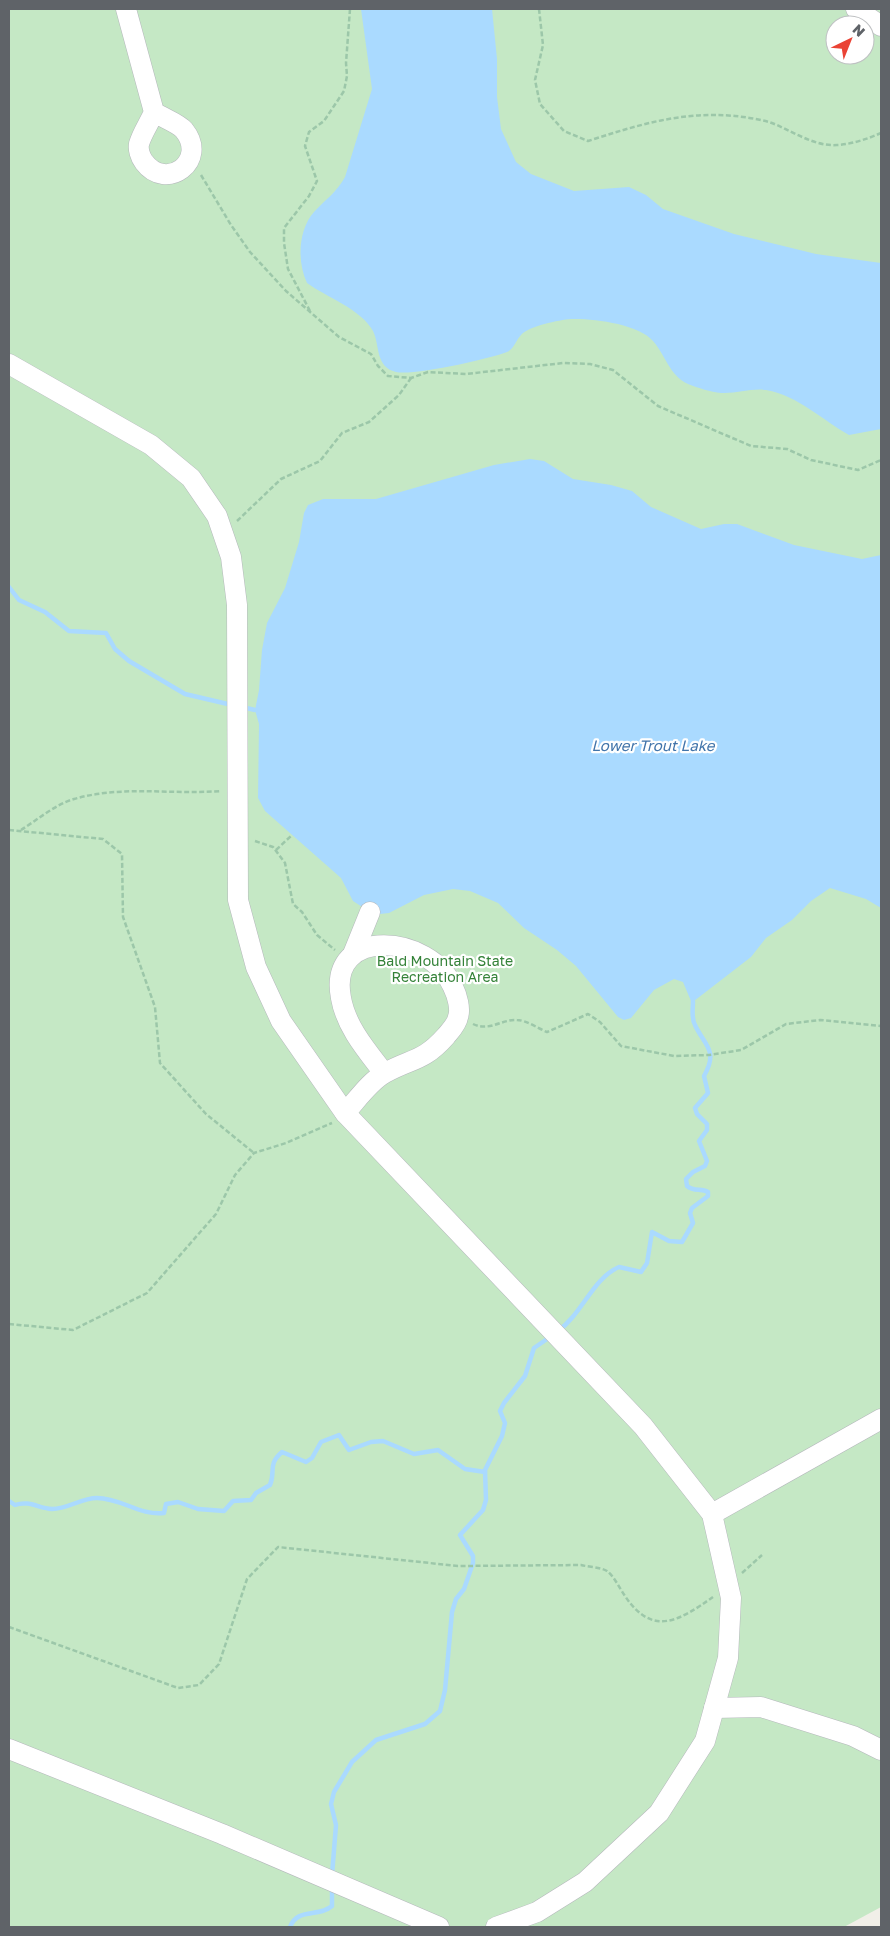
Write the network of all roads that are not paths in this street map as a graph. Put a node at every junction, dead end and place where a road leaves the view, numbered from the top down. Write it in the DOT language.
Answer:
graph roads {
  1 [pos="126,9"];
  2 [pos="856,9"];
  3 [pos="881,26"];
  4 [pos="154,112"];
  5 [pos="9,364"];
  6 [pos="370,912"];
  7 [pos="353,954"];
  8 [pos="384,1073"];
  9 [pos="345,1113"];
  10 [pos="881,1419"];
  11 [pos="712,1514"];
  12 [pos="714,1708"];
  13 [pos="9,1749"];
  14 [pos="881,1750"];
  15 [pos="439,1927"];
  16 [pos="496,1927"];
  1 -- 4 [label="street"];
  2 -- 3 [label="street"];
  4 -- 4 [label="street"];
  5 -- 9 [label="street"];
  6 -- 7 [label="street"];
  7 -- 8 [label="street"];
  7 -- 8 [label="street"];
  8 -- 9 [label="street"];
  9 -- 11 [label="street"];
  10 -- 11 [label="street"];
  11 -- 12 [label="street"];
  12 -- 14 [label="street"];
  12 -- 16 [label="street"];
  13 -- 15 [label="street"];
}
